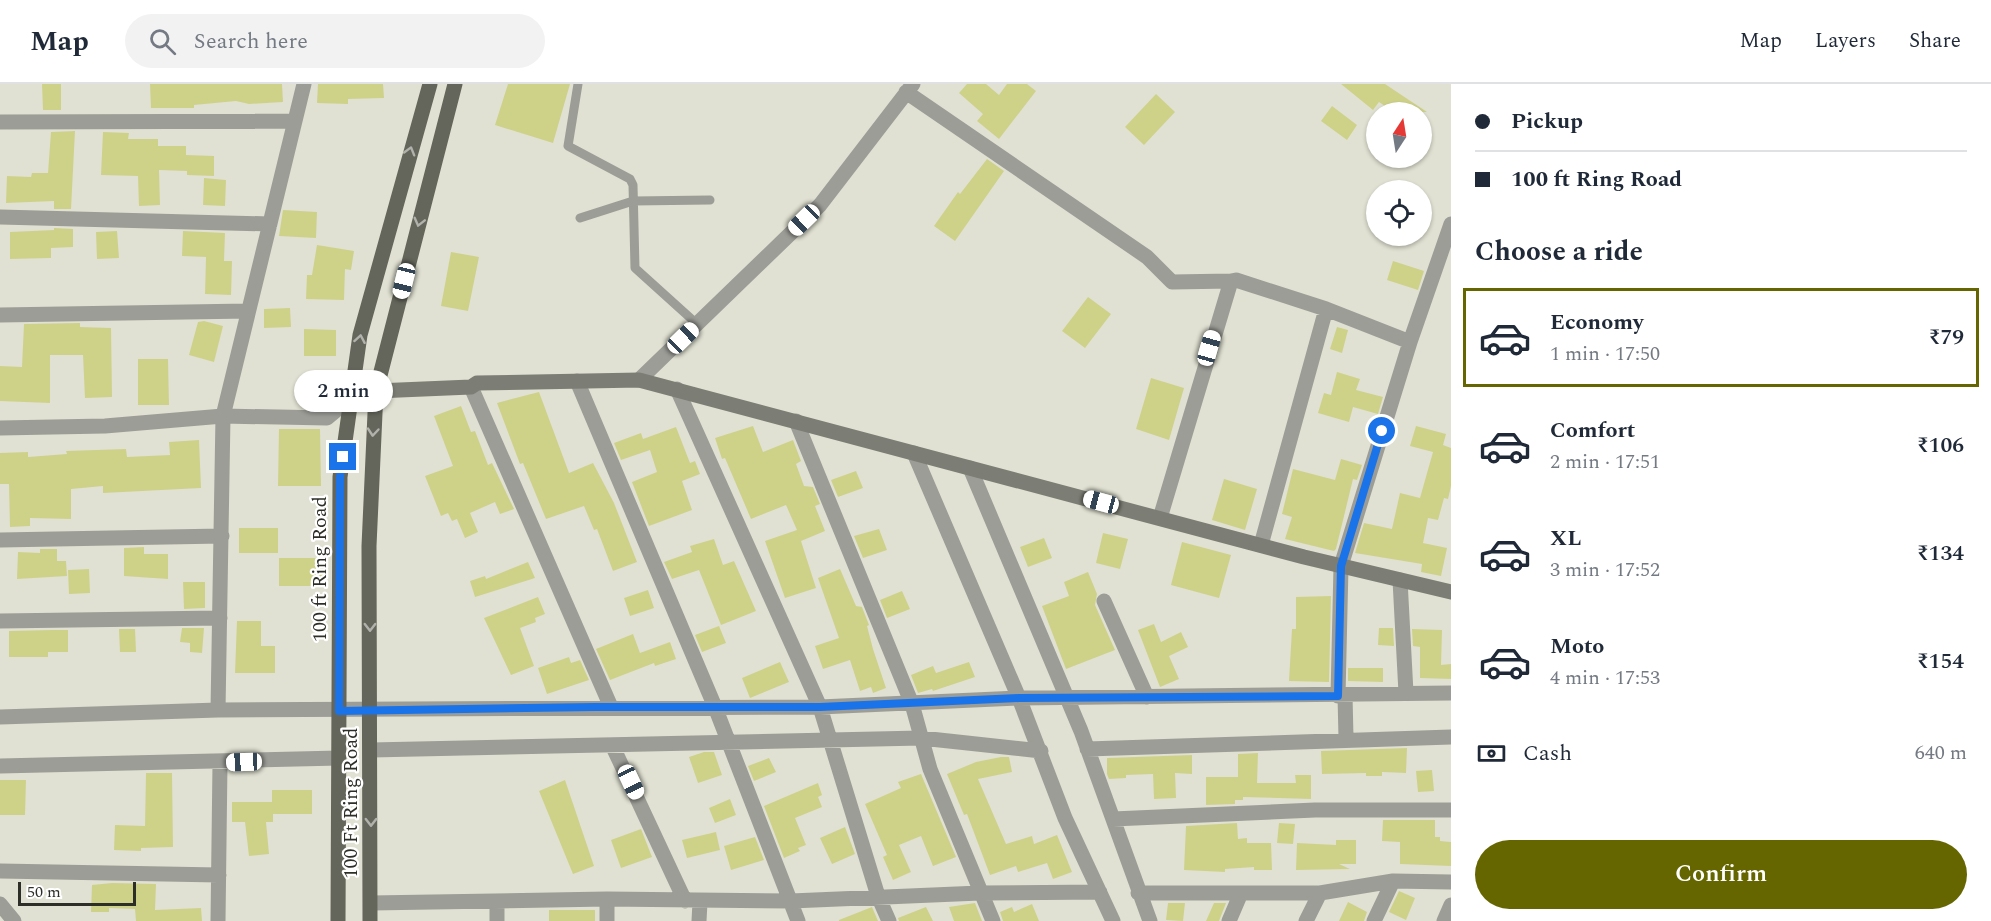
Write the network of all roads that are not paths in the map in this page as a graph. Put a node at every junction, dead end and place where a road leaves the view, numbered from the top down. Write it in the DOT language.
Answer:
graph roads {
  1 [pos="304,84"];
  2 [pos="430,84"];
  3 [pos="455,84"];
  4 [pos="578,84"];
  5 [pos="910,88"];
  6 [pos="295,121"];
  7 [pos="0,122"];
  8 [pos="710,200"];
  9 [pos="633,201"];
  10 [pos="0,216"];
  11 [pos="580,218"];
  12 [pos="270,224"];
  13 [pos="1451,224"];
  14 [pos="1231,281"];
  15 [pos="1326,309"];
  16 [pos="248,311"];
  17 [pos="0,315"];
  18 [pos="697,324"];
  19 [pos="1410,342"];
  20 [pos="639,380"];
  21 [pos="578,381"];
  22 [pos="471,387"];
  23 [pos="677,389"];
  24 [pos="376,391"];
  25 [pos="351,398"];
  26 [pos="223,416"];
  27 [pos="796,421"];
  28 [pos="0,428"];
  29 [pos="914,453"];
  30 [pos="970,468"];
  31 [pos="1160,518"];
  32 [pos="222,536"];
  33 [pos="0,540"];
  34 [pos="1261,545"];
  35 [pos="1341,566"];
  36 [pos="1400,580"];
  37 [pos="1451,592"];
  38 [pos="1104,601"];
  39 [pos="220,618"];
  40 [pos="0,621"];
  41 [pos="1406,693"];
  42 [pos="1451,693"];
  43 [pos="1148,697"];
  44 [pos="1342,699"];
  45 [pos="1069,703"];
  46 [pos="912,704"];
  47 [pos="1021,704"];
  48 [pos="611,707"];
  49 [pos="715,707"];
  50 [pos="820,707"];
  51 [pos="370,709"];
  52 [pos="218,710"];
  53 [pos="339,711"];
  54 [pos="0,717"];
  55 [pos="1346,731"];
  56 [pos="1451,737"];
  57 [pos="921,738"];
  58 [pos="830,739"];
  59 [pos="729,743"];
  60 [pos="614,747"];
  61 [pos="1087,749"];
  62 [pos="370,750"];
  63 [pos="1041,751"];
  64 [pos="339,758"];
  65 [pos="220,762"];
  66 [pos="0,766"];
  67 [pos="1451,810"];
  68 [pos="1113,819"];
  69 [pos="0,871"];
  70 [pos="219,875"];
  71 [pos="1393,880"];
  72 [pos="1451,882"];
  73 [pos="1100,892"];
  74 [pos="980,893"];
  75 [pos="1138,893"];
  76 [pos="1241,893"];
  77 [pos="1320,893"];
  78 [pos="878,896"];
  79 [pos="607,899"];
  80 [pos="692,901"];
  81 [pos="497,902"];
  82 [pos="791,902"];
  83 [pos="371,903"];
  84 [pos="0,904"];
  85 [pos="1451,905"];
  86 [pos="14,921"];
  87 [pos="218,921"];
  88 [pos="338,921"];
  89 [pos="370,921"];
  90 [pos="497,921"];
  91 [pos="607,921"];
  92 [pos="699,921"];
  93 [pos="798,921"];
  94 [pos="889,921"];
  95 [pos="993,921"];
  96 [pos="1113,921"];
  97 [pos="1150,921"];
  98 [pos="1229,921"];
  99 [pos="1306,921"];
  100 [pos="1374,921"];
  101 [pos="1444,921"];
  1 -- 6 [label="street"];
  25 -- 2 [label="main road, 100 ft Ring Road, one-way"];
  3 -- 24 [label="main road, 100 Ft Ring Road, one-way"];
  4 -- 9 [label="lane"];
  5 -- 14 [label="street"];
  5 -- 18 [label="street"];
  6 -- 7 [label="street"];
  6 -- 12 [label="street"];
  8 -- 9 [label="lane"];
  9 -- 11 [label="lane"];
  9 -- 18 [label="lane"];
  10 -- 12 [label="street"];
  12 -- 16 [label="street"];
  13 -- 19 [label="street"];
  14 -- 15 [label="street"];
  14 -- 31 [label="street"];
  15 -- 19 [label="street"];
  15 -- 34 [label="street"];
  16 -- 17 [label="street"];
  16 -- 26 [label="street"];
  18 -- 20 [label="street"];
  19 -- 35 [label="street"];
  20 -- 21 [label="main road"];
  20 -- 23 [label="main road"];
  21 -- 22 [label="main road"];
  21 -- 49 [label="street"];
  22 -- 24 [label="main road"];
  22 -- 48 [label="street"];
  23 -- 27 [label="main road"];
  23 -- 50 [label="street"];
  24 -- 25 [label="main road"];
  24 -- 51 [label="main road, 100 Ft Ring Road, one-way"];
  25 -- 26 [label="street"];
  25 -- 53 [label="main road, 100 ft Ring Road"];
  26 -- 28 [label="street"];
  26 -- 32 [label="street"];
  27 -- 29 [label="main road"];
  27 -- 46 [label="street"];
  29 -- 30 [label="main road"];
  29 -- 47 [label="street"];
  30 -- 31 [label="main road"];
  30 -- 45 [label="street"];
  31 -- 34 [label="main road"];
  32 -- 33 [label="street"];
  32 -- 39 [label="street"];
  34 -- 35 [label="main road"];
  35 -- 36 [label="main road"];
  35 -- 44 [label="street"];
  36 -- 37 [label="main road"];
  36 -- 41 [label="street"];
  38 -- 43 [label="street"];
  39 -- 40 [label="street"];
  39 -- 52 [label="street"];
  41 -- 42 [label="street"];
  41 -- 44 [label="street"];
  43 -- 44 [label="street"];
  43 -- 45 [label="street"];
  44 -- 55 [label="street"];
  45 -- 47 [label="street"];
  45 -- 61 [label="street"];
  46 -- 47 [label="street"];
  46 -- 50 [label="street"];
  46 -- 57 [label="street"];
  47 -- 63 [label="street"];
  48 -- 49 [label="street"];
  48 -- 51 [label="street"];
  49 -- 50 [label="street"];
  49 -- 59 [label="street"];
  50 -- 58 [label="street"];
  51 -- 53 [label="street"];
  51 -- 62 [label="main road, 100 Ft Ring Road"];
  52 -- 53 [label="street"];
  52 -- 54 [label="street"];
  53 -- 64 [label="main road, 100 ft Ring Road"];
  55 -- 56 [label="street"];
  55 -- 61 [label="street"];
  57 -- 58 [label="street"];
  57 -- 63 [label="street"];
  57 -- 74 [label="street"];
  58 -- 59 [label="street"];
  58 -- 78 [label="street"];
  59 -- 60 [label="street"];
  59 -- 82 [label="street"];
  60 -- 62 [label="street"];
  60 -- 80 [label="street"];
  61 -- 68 [label="street"];
  62 -- 83 [label="main road, 100 Ft Ring Road, one-way"];
  63 -- 73 [label="street"];
  64 -- 65 [label="street"];
  64 -- 88 [label="main road, 100 ft Ring Road"];
  65 -- 66 [label="street"];
  65 -- 70 [label="street"];
  67 -- 68 [label="street"];
  68 -- 75 [label="street"];
  69 -- 70 [label="street"];
  70 -- 87 [label="street"];
  71 -- 72 [label="street"];
  71 -- 77 [label="street"];
  71 -- 100 [label="street"];
  73 -- 74 [label="street"];
  73 -- 96 [label="street"];
  74 -- 78 [label="street"];
  74 -- 95 [label="street"];
  75 -- 76 [label="street"];
  75 -- 97 [label="street"];
  76 -- 77 [label="street"];
  76 -- 98 [label="street"];
  77 -- 99 [label="street"];
  78 -- 82 [label="street"];
  78 -- 94 [label="street"];
  79 -- 80 [label="street"];
  79 -- 81 [label="street"];
  79 -- 91 [label="street"];
  80 -- 82 [label="street"];
  80 -- 92 [label="street"];
  81 -- 83 [label="street"];
  81 -- 90 [label="street"];
  82 -- 93 [label="street"];
  83 -- 89 [label="main road, 100 Ft Ring Road"];
  84 -- 86 [label="street"];
  85 -- 101 [label="street"];
}
